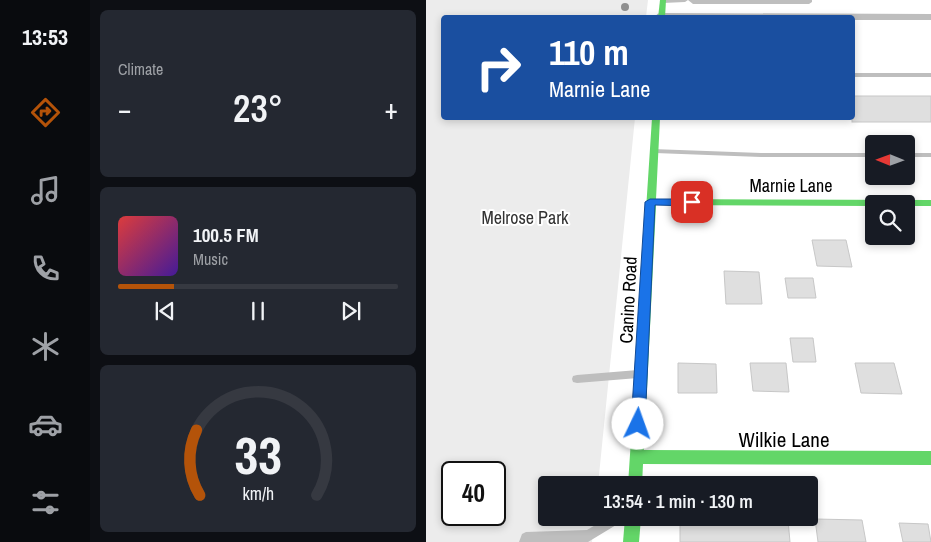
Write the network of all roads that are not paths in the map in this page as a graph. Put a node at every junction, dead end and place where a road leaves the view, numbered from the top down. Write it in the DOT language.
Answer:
graph roads {
  1 [pos="663,0"];
  2 [pos="685,0"];
  3 [pos="690,0"];
  4 [pos="809,0"];
  5 [pos="661,15"];
  6 [pos="855,17"];
  7 [pos="931,17"];
  8 [pos="855,75"];
  9 [pos="931,75"];
  10 [pos="656,120"];
  11 [pos="654,151"];
  12 [pos="865,155"];
  13 [pos="915,155"];
  14 [pos="931,155"];
  15 [pos="650,202"];
  16 [pos="931,203"];
  17 [pos="641,374"];
  18 [pos="577,380"];
  19 [pos="636,457"];
  20 [pos="931,458"];
  21 [pos="635,476"];
  22 [pos="604,526"];
  23 [pos="632,526"];
  24 [pos="525,542"];
  25 [pos="631,542"];
  1 -- 2 [label="lane"];
  1 -- 5 [label="street"];
  3 -- 4 [label="lane"];
  6 -- 7 [label="street"];
  8 -- 9 [label="lane"];
  10 -- 11 [label="street, Canino Road"];
  11 -- 12 [label="lane"];
  11 -- 15 [label="street, Canino Road"];
  13 -- 14 [label="lane"];
  15 -- 16 [label="street, Marnie Lane"];
  15 -- 17 [label="street, Canino Road"];
  17 -- 18 [label="lane"];
  17 -- 19 [label="street, Canino Road"];
  19 -- 20 [label="street, Wilkie Lane"];
  19 -- 21 [label="street, Canino Road"];
  22 -- 24 [label="lane"];
  23 -- 25 [label="street"];
}
